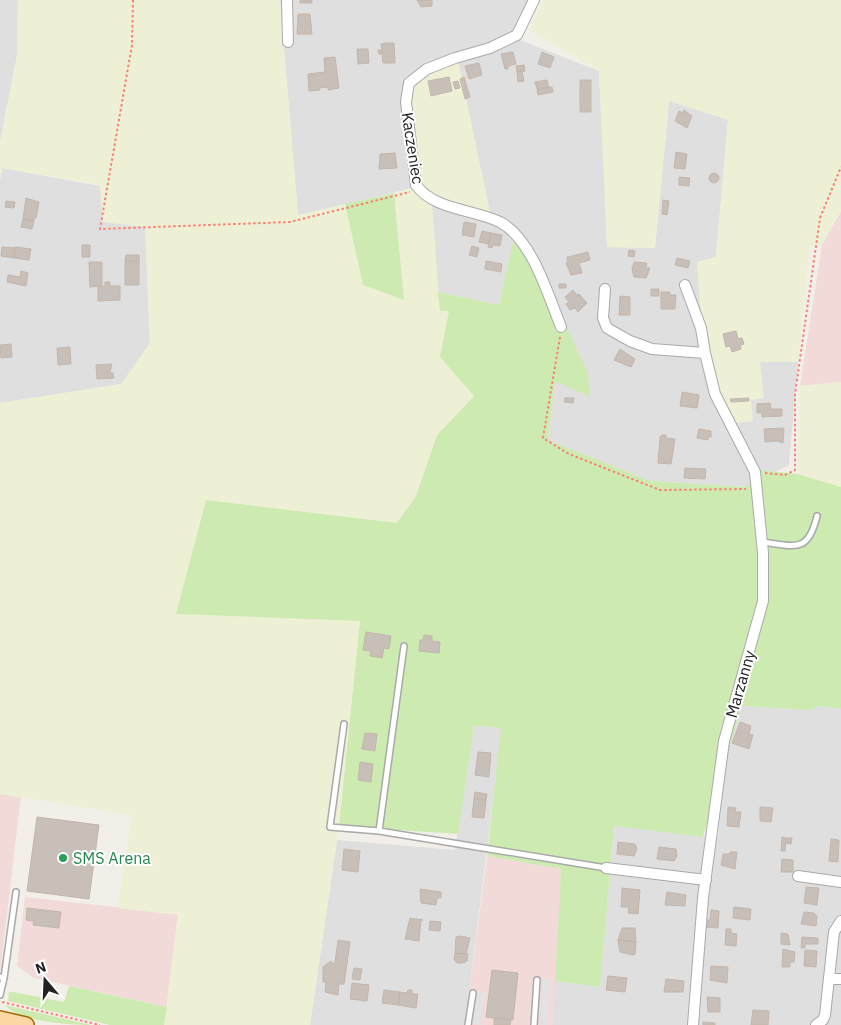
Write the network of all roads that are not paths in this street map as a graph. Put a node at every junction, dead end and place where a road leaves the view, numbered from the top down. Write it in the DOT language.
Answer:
graph roads {
  1 [pos="287,0"];
  2 [pos="534,0"];
  3 [pos="288,42"];
  4 [pos="685,285"];
  5 [pos="605,289"];
  6 [pos="561,327"];
  7 [pos="705,353"];
  8 [pos="817,516"];
  9 [pos="762,542"];
  10 [pos="404,646"];
  11 [pos="344,724"];
  12 [pos="379,831"];
  13 [pos="606,868"];
  14 [pos="798,876"];
  15 [pos="706,880"];
  16 [pos="841,882"];
  17 [pos="16,892"];
  18 [pos="841,921"];
  19 [pos="2,978"];
  20 [pos="829,979"];
  21 [pos="841,979"];
  22 [pos="537,980"];
  23 [pos="473,993"];
  24 [pos="0,995"];
  25 [pos="0,1020"];
  26 [pos="26,1025"];
  27 [pos="468,1025"];
  28 [pos="534,1025"];
  29 [pos="693,1025"];
  30 [pos="816,1025"];
  1 -- 3 [label="street"];
  2 -- 6 [label="street, Kaczeniec"];
  4 -- 7 [label="street, Marzanny"];
  5 -- 7 [label="street"];
  7 -- 9 [label="street, Marzanny"];
  8 -- 9 [label="lane"];
  9 -- 15 [label="street, Marzanny"];
  10 -- 12 [label="lane"];
  11 -- 12 [label="lane"];
  12 -- 13 [label="lane"];
  13 -- 15 [label="street"];
  14 -- 16 [label="street"];
  15 -- 29 [label="street, Marzanny"];
  17 -- 19 [label="lane"];
  18 -- 20 [label="street"];
  19 -- 24 [label="lane"];
  20 -- 21 [label="street"];
  20 -- 30 [label="street"];
  22 -- 28 [label="lane"];
  23 -- 27 [label="lane"];
  25 -- 26 [label="main road"];
}
